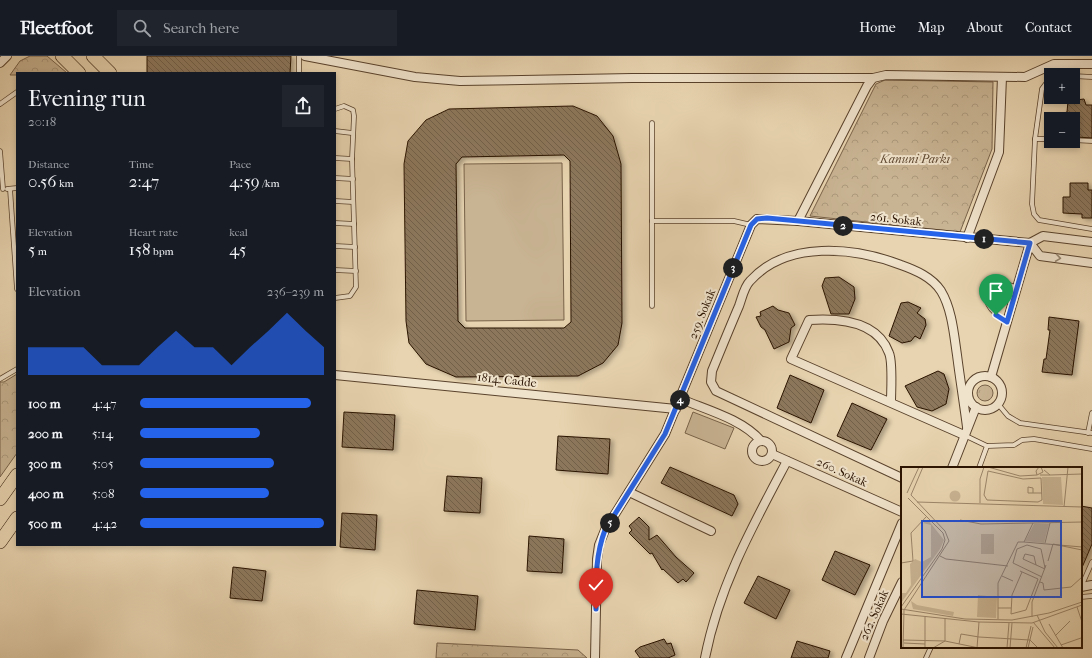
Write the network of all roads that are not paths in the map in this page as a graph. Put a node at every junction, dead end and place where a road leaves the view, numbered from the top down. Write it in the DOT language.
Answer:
graph roads {
  1 [pos="7,56"];
  2 [pos="62,56"];
  3 [pos="94,56"];
  4 [pos="299,56"];
  5 [pos="305,56"];
  6 [pos="0,63"];
  7 [pos="1092,64"];
  8 [pos="78,72"];
  9 [pos="109,72"];
  10 [pos="299,72"];
  11 [pos="1080,76"];
  12 [pos="1002,77"];
  13 [pos="1092,77"];
  14 [pos="873,78"];
  15 [pos="1044,86"];
  16 [pos="16,93"];
  17 [pos="0,104"];
  18 [pos="336,109"];
  19 [pos="652,123"];
  20 [pos="336,131"];
  21 [pos="352,133"];
  22 [pos="1035,139"];
  23 [pos="1044,140"];
  24 [pos="1080,140"];
  25 [pos="1092,141"];
  26 [pos="0,152"];
  27 [pos="336,158"];
  28 [pos="352,159"];
  29 [pos="336,178"];
  30 [pos="353,179"];
  31 [pos="16,188"];
  32 [pos="1,189"];
  33 [pos="10,189"];
  34 [pos="336,201"];
  35 [pos="353,202"];
  36 [pos="652,221"];
  37 [pos="798,221"];
  38 [pos="336,222"];
  39 [pos="354,224"];
  40 [pos="751,225"];
  41 [pos="1092,229"];
  42 [pos="967,238"];
  43 [pos="1092,242"];
  44 [pos="1030,243"];
  45 [pos="336,246"];
  46 [pos="355,248"];
  47 [pos="1092,263"];
  48 [pos="336,270"];
  49 [pos="356,271"];
  50 [pos="16,275"];
  51 [pos="1017,288"];
  52 [pos="336,298"];
  53 [pos="652,306"];
  54 [pos="1007,322"];
  55 [pos="16,370"];
  56 [pos="336,375"];
  57 [pos="991,377"];
  58 [pos="0,379"];
  59 [pos="681,399"];
  60 [pos="891,402"];
  61 [pos="998,404"];
  62 [pos="976,407"];
  63 [pos="676,409"];
  64 [pos="1092,413"];
  65 [pos="966,431"];
  66 [pos="1090,433"];
  67 [pos="761,441"];
  68 [pos="987,446"];
  69 [pos="1092,449"];
  70 [pos="772,454"];
  71 [pos="787,461"];
  72 [pos="952,467"];
  73 [pos="979,467"];
  74 [pos="16,476"];
  75 [pos="901,478"];
  76 [pos="629,492"];
  77 [pos="0,499"];
  78 [pos="901,512"];
  79 [pos="16,519"];
  80 [pos="901,525"];
  81 [pos="711,531"];
  82 [pos="0,542"];
  83 [pos="1092,562"];
  84 [pos="901,584"];
  85 [pos="1082,585"];
  86 [pos="1092,585"];
  87 [pos="1082,587"];
  88 [pos="1092,596"];
  89 [pos="1082,598"];
  90 [pos="931,648"];
  91 [pos="595,658"];
  92 [pos="705,658"];
  93 [pos="846,658"];
  94 [pos="868,658"];
  95 [pos="926,658"];
  1 -- 6 [label="street"];
  2 -- 8 [label="main road"];
  3 -- 9 [label="main road"];
  4 -- 10 [label="lane"];
  5 -- 14 [label="street"];
  7 -- 12 [label="street"];
  11 -- 13 [label="lane"];
  12 -- 14 [label="street"];
  12 -- 42 [label="street"];
  14 -- 37 [label="street"];
  15 -- 22 [label="lane"];
  16 -- 17 [label="lane"];
  18 -- 21 [label="lane"];
  19 -- 36 [label="lane"];
  20 -- 21 [label="lane"];
  21 -- 28 [label="lane"];
  22 -- 23 [label="lane"];
  22 -- 41 [label="lane"];
  24 -- 25 [label="lane"];
  26 -- 32 [label="lane"];
  27 -- 28 [label="lane"];
  28 -- 30 [label="lane"];
  29 -- 30 [label="lane"];
  30 -- 35 [label="lane"];
  31 -- 33 [label="lane"];
  32 -- 33 [label="lane"];
  33 -- 50 [label="lane"];
  34 -- 35 [label="lane"];
  35 -- 39 [label="lane"];
  36 -- 40 [label="lane"];
  36 -- 53 [label="lane"];
  37 -- 40 [label="street"];
  37 -- 42 [label="street, 261. Sokak"];
  38 -- 39 [label="lane"];
  39 -- 46 [label="lane"];
  40 -- 59 [label="street, 259. Sokak"];
  42 -- 44 [label="street, 261. Sokak"];
  43 -- 44 [label="street, 261. Sokak"];
  44 -- 47 [label="street, one-way"];
  44 -- 51 [label="street"];
  45 -- 46 [label="lane"];
  46 -- 49 [label="lane"];
  48 -- 49 [label="lane"];
  49 -- 52 [label="lane"];
  51 -- 54 [label="street"];
  51 -- 54 [label="lane"];
  54 -- 57 [label="street"];
  55 -- 58 [label="lane"];
  56 -- 63 [label="street, 1814. Cadde"];
  57 -- 61 [label="street"];
  57 -- 62 [label="street"];
  59 -- 63 [label="street, 259. Sokak"];
  59 -- 67 [label="street, 260. Sokak"];
  60 -- 60 [label="street"];
  60 -- 65 [label="street"];
  61 -- 62 [label="street"];
  61 -- 66 [label="lane"];
  62 -- 65 [label="street"];
  63 -- 76 [label="street, 259. Sokak"];
  64 -- 66 [label="lane"];
  65 -- 68 [label="lane"];
  65 -- 72 [label="street"];
  65 -- 75 [label="street"];
  67 -- 70 [label="street, 260. Sokak"];
  67 -- 70 [label="street"];
  68 -- 69 [label="lane"];
  68 -- 73 [label="lane"];
  70 -- 71 [label="street, 260. Sokak"];
  71 -- 78 [label="street, 260. Sokak"];
  71 -- 92 [label="street"];
  74 -- 77 [label="main road"];
  76 -- 81 [label="street"];
  76 -- 91 [label="street, 259. Sokak"];
  79 -- 82 [label="main road"];
  80 -- 93 [label="street"];
  83 -- 85 [label="lane"];
  84 -- 94 [label="street, 262. Sokak"];
  86 -- 87 [label="street"];
  88 -- 89 [label="lane"];
  90 -- 95 [label="lane"];
}
